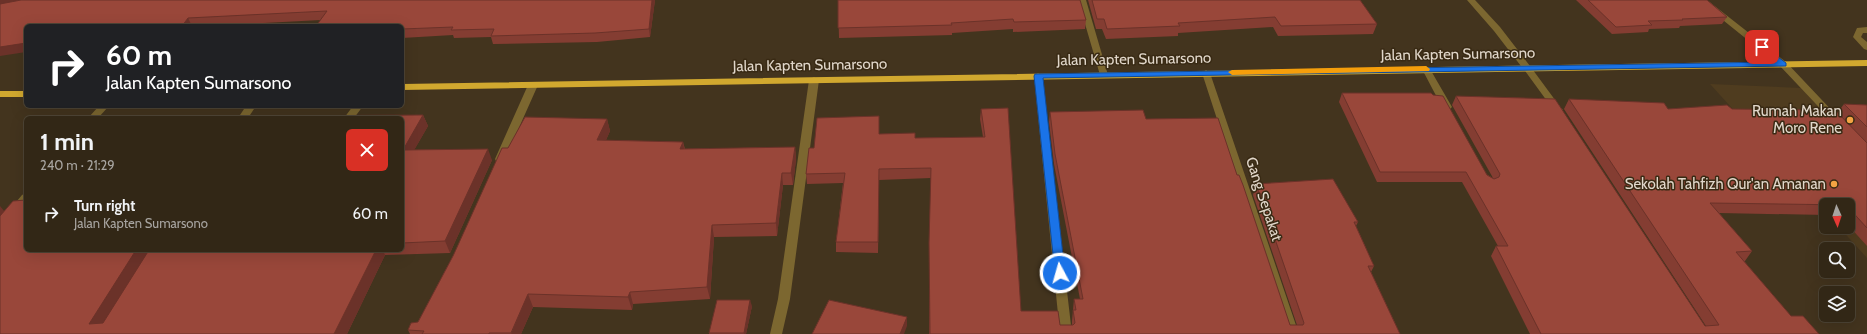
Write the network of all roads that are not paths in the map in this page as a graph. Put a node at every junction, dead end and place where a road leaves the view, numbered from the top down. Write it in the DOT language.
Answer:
graph roads {
  1 [pos="1082,0"];
  2 [pos="1471,0"];
  3 [pos="1702,0"];
  4 [pos="1867,30"];
  5 [pos="1867,47"];
  6 [pos="1867,63"];
  7 [pos="1783,64"];
  8 [pos="1527,68"];
  9 [pos="1426,69"];
  10 [pos="1206,73"];
  11 [pos="1104,75"];
  12 [pos="1038,76"];
  13 [pos="814,80"];
  14 [pos="533,85"];
  15 [pos="404,87"];
  16 [pos="0,94"];
  17 [pos="24,94"];
  18 [pos="102,108"];
  19 [pos="95,116"];
  20 [pos="1453,117"];
  21 [pos="1565,121"];
  22 [pos="1841,124"];
  23 [pos="495,169"];
  24 [pos="24,199"];
  25 [pos="0,228"];
  26 [pos="776,334"];
  27 [pos="1066,334"];
  28 [pos="1293,334"];
  1 -- 11 [label="street"];
  2 -- 8 [label="street"];
  3 -- 7 [label="street"];
  4 -- 5 [label="street"];
  6 -- 7 [label="highway, Jalan Kapten Sumarsono"];
  7 -- 8 [label="highway, Jalan Kapten Sumarsono"];
  7 -- 22 [label="street"];
  8 -- 9 [label="highway, Jalan Kapten Sumarsono"];
  8 -- 21 [label="street"];
  9 -- 10 [label="highway, Jalan Kapten Sumarsono"];
  9 -- 20 [label="street"];
  10 -- 11 [label="highway, Jalan Kapten Sumarsono"];
  10 -- 28 [label="street, Gang Sepakat"];
  11 -- 12 [label="highway, Jalan Kapten Sumarsono"];
  12 -- 13 [label="highway, Jalan Kapten Sumarsono"];
  12 -- 27 [label="street"];
  13 -- 14 [label="highway, Jalan Kapten Sumarsono"];
  13 -- 26 [label="street"];
  14 -- 15 [label="highway, Jalan Kapten Sumarsono"];
  14 -- 23 [label="street"];
  16 -- 17 [label="highway"];
  18 -- 19 [label="street"];
  24 -- 25 [label="street"];
}
